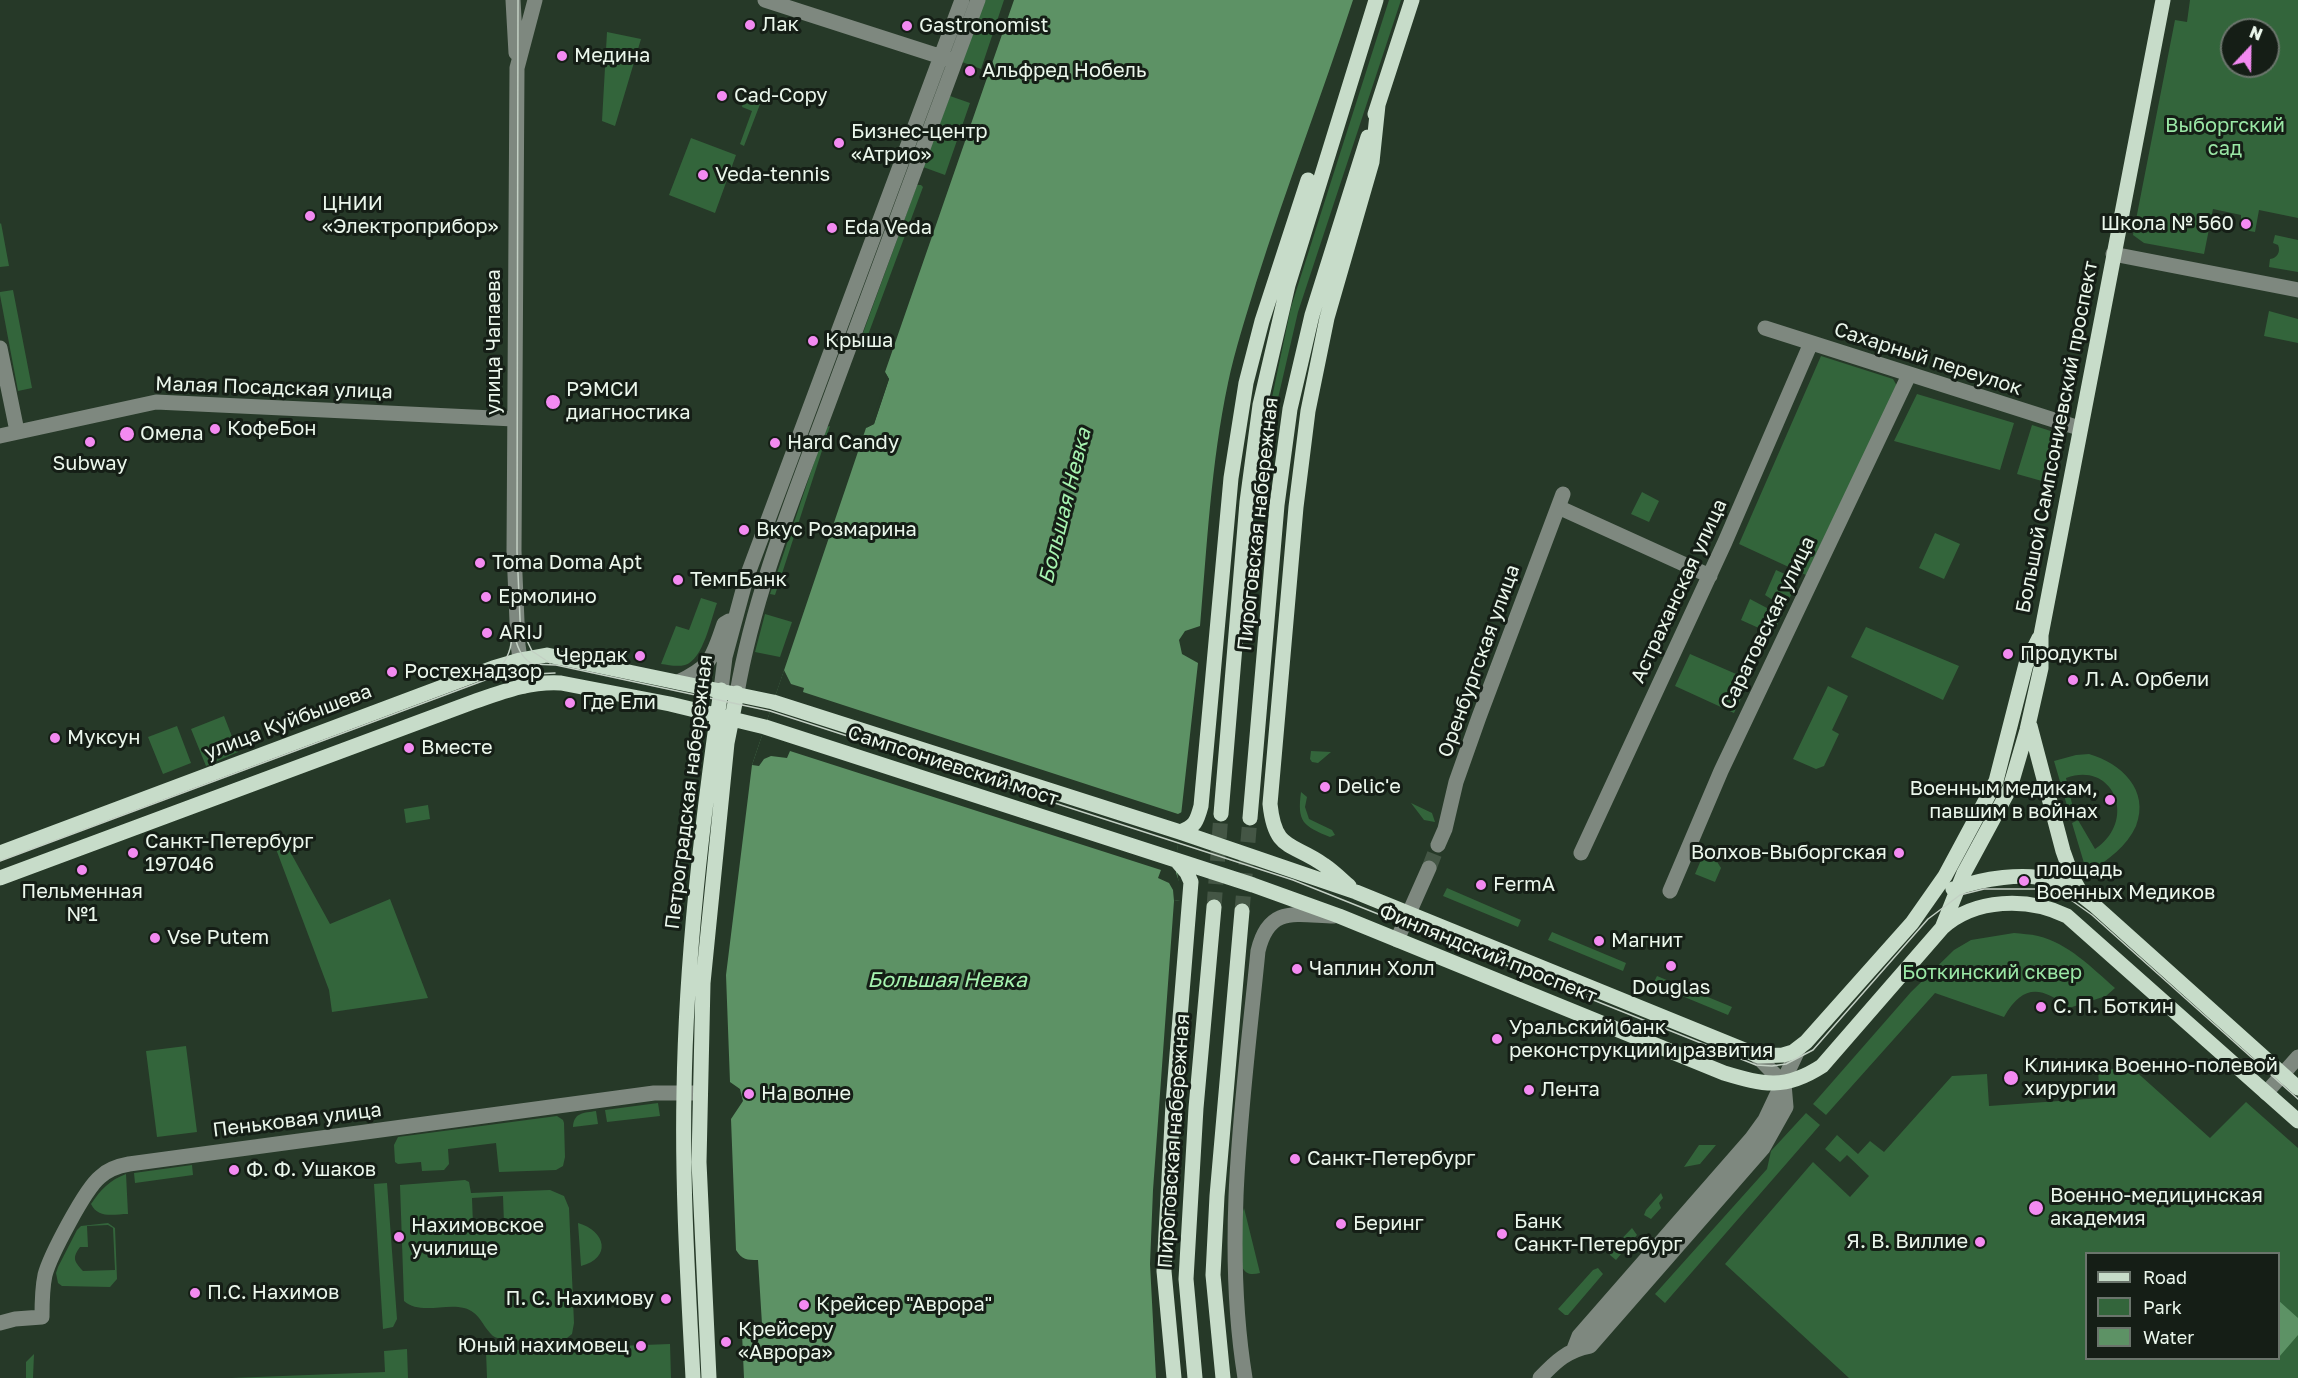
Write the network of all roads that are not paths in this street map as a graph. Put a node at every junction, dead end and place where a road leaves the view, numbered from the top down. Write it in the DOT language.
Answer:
graph roads {
  1 [pos="513,0"];
  2 [pos="535,0"];
  3 [pos="765,0"];
  4 [pos="962,0"];
  5 [pos="978,0"];
  6 [pos="1376,0"];
  7 [pos="1412,0"];
  8 [pos="2163,0"];
  9 [pos="948,59"];
  10 [pos="517,68"];
  11 [pos="1346,93"];
  12 [pos="1378,105"];
  13 [pos="2113,254"];
  14 [pos="2298,290"];
  15 [pos="1765,328"];
  16 [pos="1810,343"];
  17 [pos="0,348"];
  18 [pos="1909,375"];
  19 [pos="514,419"];
  20 [pos="2079,428"];
  21 [pos="17,431"];
  22 [pos="0,436"];
  23 [pos="1710,576"];
  24 [pos="735,619"];
  25 [pos="2041,635"];
  26 [pos="520,660"];
  27 [pos="678,682"];
  28 [pos="524,686"];
  29 [pos="720,690"];
  30 [pos="737,693"];
  31 [pos="724,717"];
  32 [pos="2029,720"];
  33 [pos="1221,814"];
  34 [pos="1250,818"];
  35 [pos="1180,832"];
  36 [pos="1438,845"];
  37 [pos="0,853"];
  38 [pos="1581,854"];
  39 [pos="1176,860"];
  40 [pos="1953,862"];
  41 [pos="1428,868"];
  42 [pos="0,878"];
  43 [pos="1959,887"];
  44 [pos="1670,891"];
  45 [pos="1356,892"];
  46 [pos="1933,896"];
  47 [pos="2084,897"];
  48 [pos="1214,907"];
  49 [pos="1979,907"];
  50 [pos="1242,911"];
  51 [pos="1409,914"];
  52 [pos="1339,916"];
  53 [pos="1942,928"];
  54 [pos="1398,940"];
  55 [pos="1799,1048"];
  56 [pos="1756,1054"];
  57 [pos="1778,1056"];
  58 [pos="2298,1057"];
  59 [pos="2283,1074"];
  60 [pos="1784,1084"];
  61 [pos="2298,1088"];
  62 [pos="691,1092"];
  63 [pos="2266,1092"];
  64 [pos="2298,1121"];
  65 [pos="0,1323"];
  66 [pos="693,1378"];
  67 [pos="709,1378"];
  68 [pos="1174,1378"];
  69 [pos="1195,1378"];
  70 [pos="1222,1378"];
  71 [pos="1245,1378"];
  72 [pos="1540,1378"];
  1 -- 10 [label="street"];
  2 -- 10 [label="street, улица Чапаева"];
  3 -- 9 [label="street"];
  4 -- 9 [label="street, Петроградская набережная"];
  5 -- 9 [label="street, Петроградская набережная"];
  6 -- 11 [label="main road, Пироговская набережная"];
  7 -- 12 [label="main road, Пироговская набережная"];
  8 -- 13 [label="main road, Большой Сампсониевский проспект"];
  9 -- 24 [label="street, Петроградская набережная"];
  9 -- 30 [label="street, Петроградская набережная"];
  10 -- 19 [label="street, улица Чапаева"];
  11 -- 33 [label="main road, Пироговская набережная"];
  11 -- 35 [label="main road"];
  12 -- 34 [label="main road, Пироговская набережная"];
  12 -- 45 [label="main road"];
  13 -- 14 [label="street"];
  13 -- 20 [label="main road, Большой Сампсониевский проспект"];
  15 -- 16 [label="street, Сахарный переулок"];
  16 -- 18 [label="street, Сахарный переулок"];
  16 -- 23 [label="street, Астраханская улица"];
  17 -- 21 [label="street"];
  18 -- 20 [label="street, Сахарный переулок"];
  18 -- 44 [label="street, Саратовская улица"];
  19 -- 21 [label="street, Малая Посадская улица"];
  19 -- 26 [label="street, улица Чапаева"];
  20 -- 25 [label="main road, Большой Сампсониевский проспект"];
  21 -- 22 [label="street, Малая Посадская улица"];
  23 -- 36 [label="street, Оренбургская улица"];
  23 -- 38 [label="street, Астраханская улица"];
  24 -- 27 [label="street"];
  24 -- 29 [label="street, Петроградская набережная"];
  25 -- 32 [label="main road, Большой Сампсониевский проспект"];
  25 -- 40 [label="main road, Большой Сампсониевский проспект"];
  26 -- 27 [label="main road, улица Куйбышева"];
  26 -- 28 [label="street, улица Чапаева"];
  26 -- 37 [label="main road, улица Куйбышева"];
  27 -- 29 [label="main road, улица Куйбышева"];
  28 -- 31 [label="main road"];
  28 -- 42 [label="main road"];
  29 -- 30 [label="main road, улица Куйбышева"];
  29 -- 31 [label="main road, Петроградская набережная"];
  30 -- 31 [label="main road, Петроградская набережная"];
  30 -- 35 [label="main road, Сампсониевский мост"];
  31 -- 39 [label="main road, Сампсониевский мост"];
  31 -- 62 [label="main road, Петроградская набережная"];
  32 -- 43 [label="main road, Большой Сампсониевский проспект"];
  32 -- 47 [label="main road"];
  35 -- 45 [label="main road, Финляндский проспект"];
  39 -- 52 [label="main road, Финляндский проспект"];
  39 -- 68 [label="main road"];
  40 -- 43 [label="main road"];
  40 -- 46 [label="main road, Большой Сампсониевский проспект"];
  41 -- 51 [label="street"];
  43 -- 46 [label="main road"];
  43 -- 47 [label="main road"];
  43 -- 49 [label="main road"];
  43 -- 53 [label="main road, Большой Сампсониевский проспект"];
  45 -- 51 [label="main road, Финляндский проспект"];
  46 -- 55 [label="main road, Большой Сампсониевский проспект"];
  47 -- 59 [label="main road"];
  48 -- 69 [label="main road, Пироговская набережная"];
  49 -- 53 [label="main road"];
  49 -- 63 [label="main road"];
  50 -- 70 [label="main road"];
  51 -- 54 [label="street"];
  51 -- 56 [label="main road, Финляндский проспект"];
  52 -- 54 [label="main road, Финляндский проспект"];
  52 -- 71 [label="street"];
  53 -- 60 [label="main road, Большой Сампсониевский проспект"];
  54 -- 60 [label="main road, Финляндский проспект"];
  55 -- 57 [label="main road, Большой Сампсониевский проспект"];
  55 -- 60 [label="street"];
  56 -- 57 [label="main road, Финляндский проспект"];
  56 -- 60 [label="street"];
  58 -- 59 [label="street"];
  59 -- 61 [label="main road"];
  59 -- 63 [label="street"];
  60 -- 72 [label="street"];
  62 -- 65 [label="street, Пеньковая улица"];
  62 -- 66 [label="main road, Петроградская набережная"];
  62 -- 67 [label="main road, Петроградская набережная"];
  63 -- 64 [label="main road"];
}
